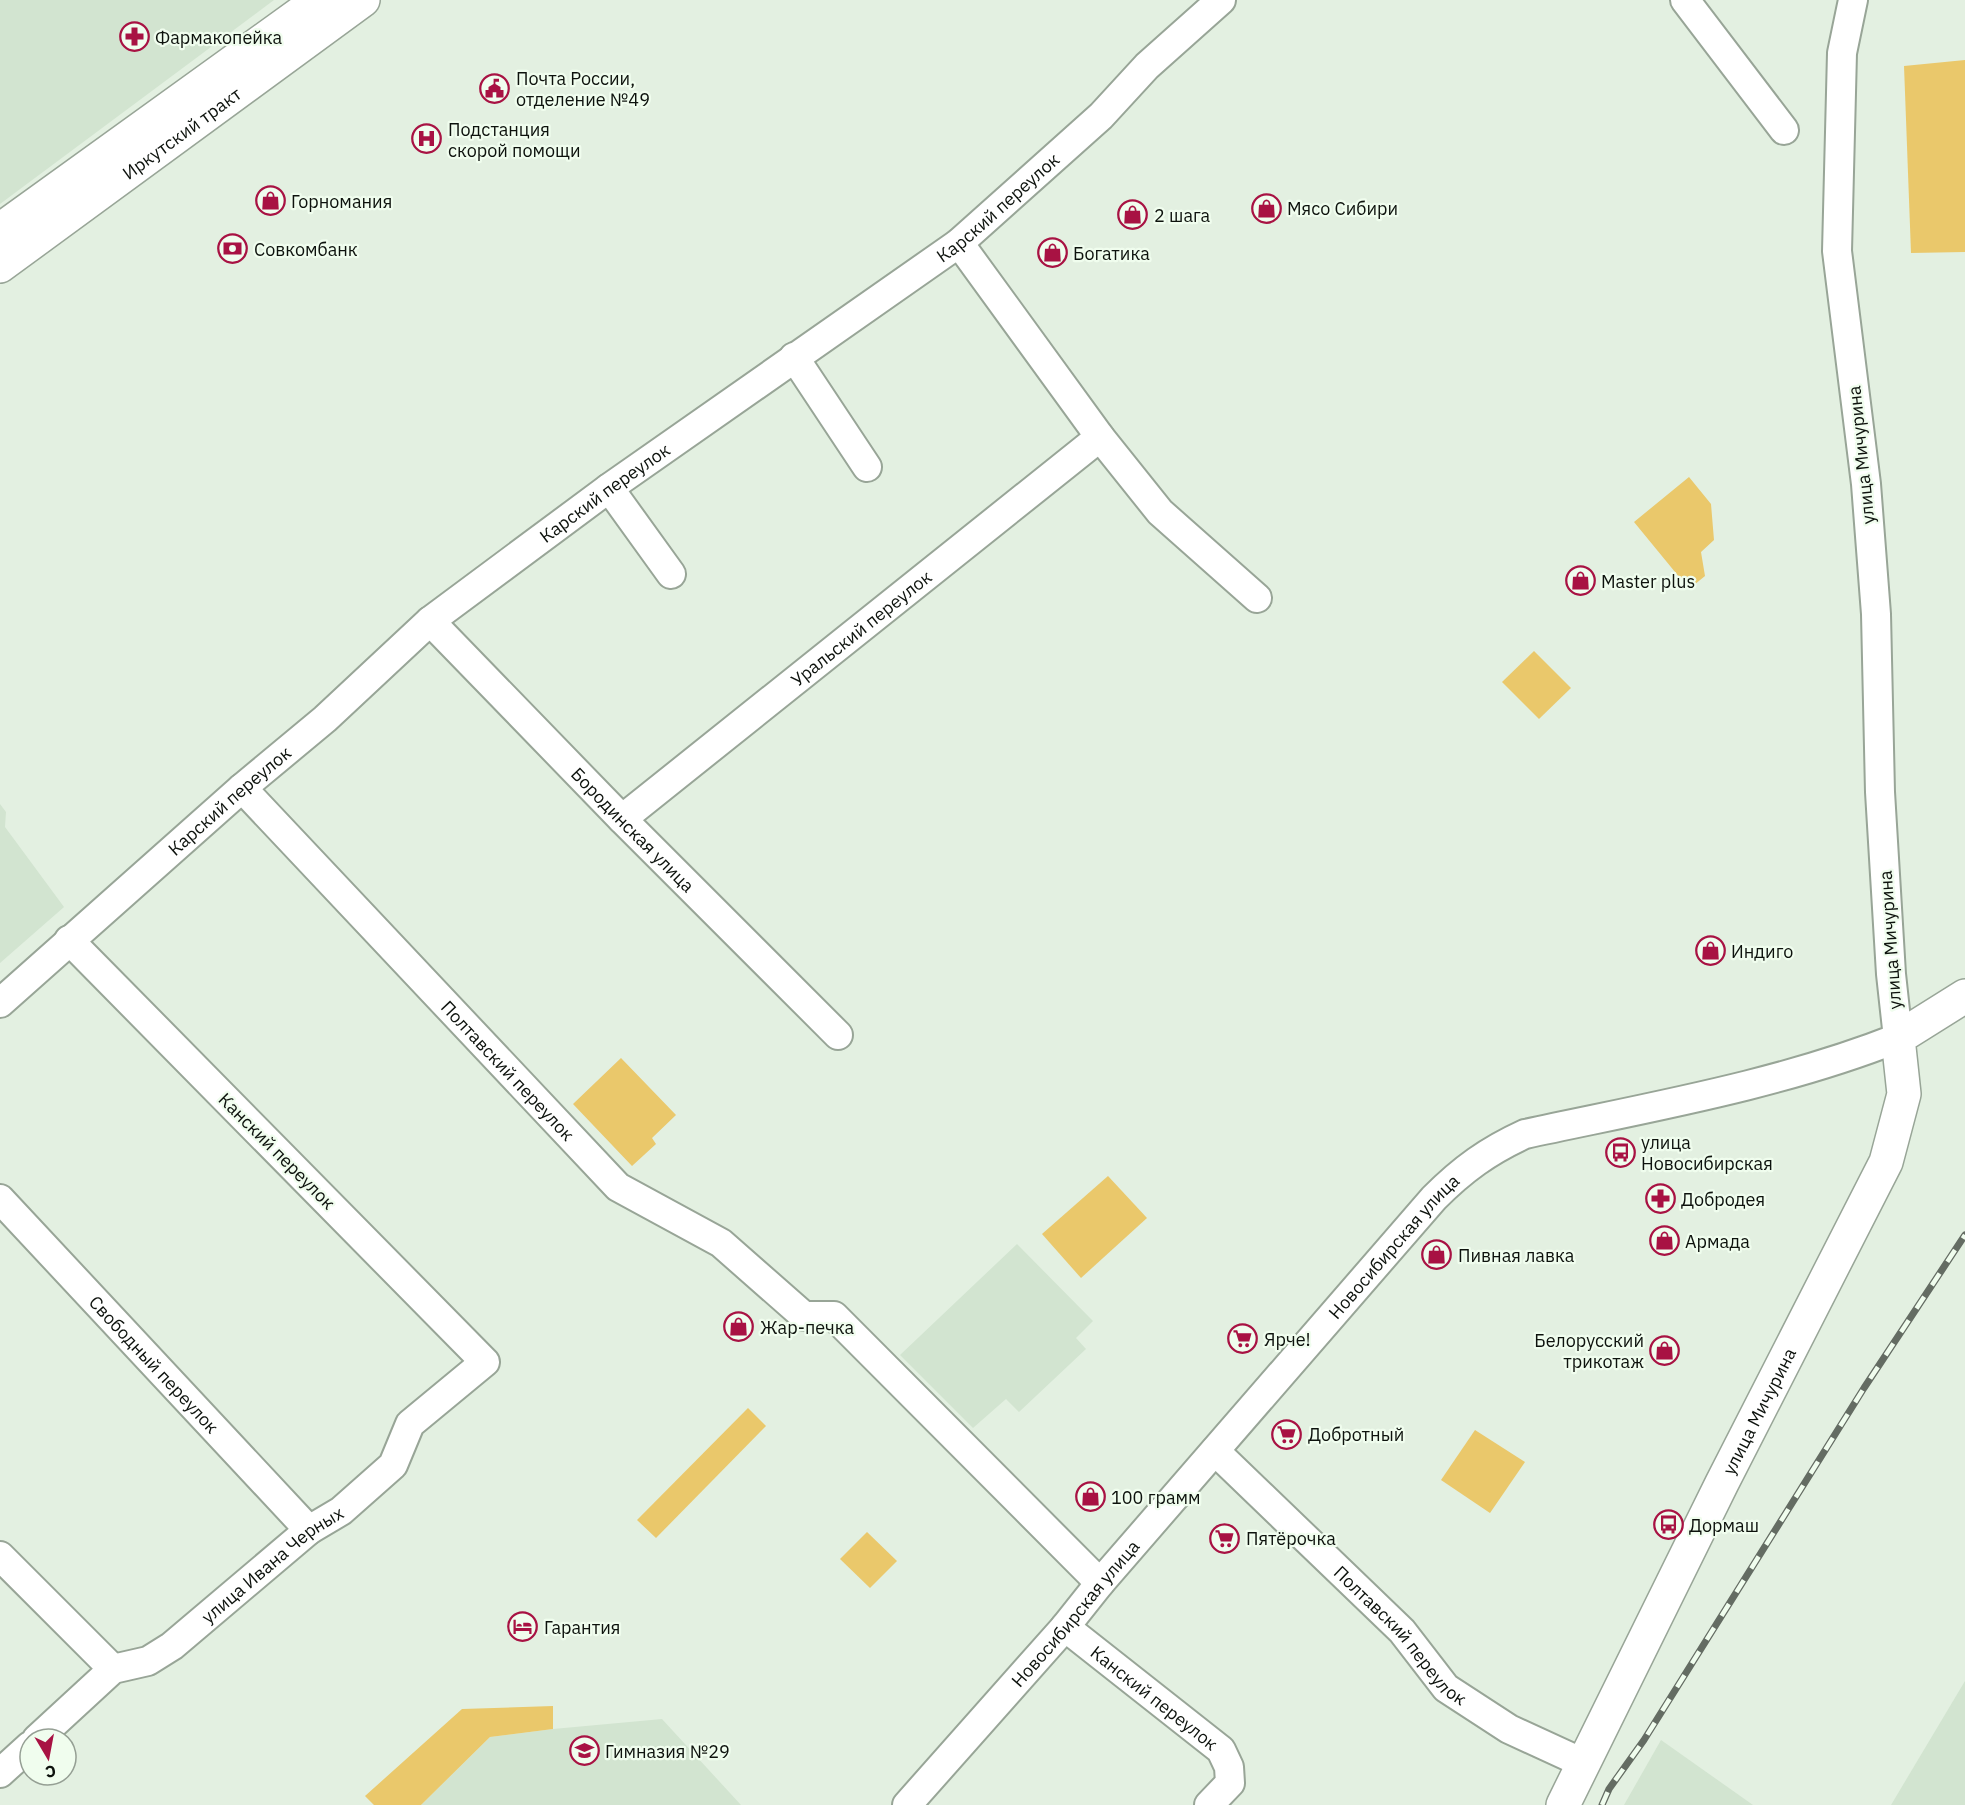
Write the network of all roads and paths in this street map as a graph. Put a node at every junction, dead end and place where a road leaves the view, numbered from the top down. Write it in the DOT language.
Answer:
graph roads {
  1 [pos="320,0"];
  2 [pos="1221,0"];
  3 [pos="1685,0"];
  4 [pos="1853,0"];
  5 [pos="361,1"];
  6 [pos="1784,130"];
  7 [pos="0,230"];
  8 [pos="958,243"];
  9 [pos="0,266"];
  10 [pos="794,357"];
  11 [pos="1100,437"];
  12 [pos="867,467"];
  13 [pos="609,488"];
  14 [pos="671,574"];
  15 [pos="1257,598"];
  16 [pos="430,621"];
  17 [pos="242,788"];
  18 [pos="622,819"];
  19 [pos="69,940"];
  20 [pos="1965,996"];
  21 [pos="0,1003"];
  22 [pos="838,1035"];
  23 [pos="1898,1038"];
  24 [pos="0,1199"];
  25 [pos="485,1362"];
  26 [pos="1215,1451"];
  27 [pos="309,1530"];
  28 [pos="0,1556"];
  29 [pos="1101,1583"];
  30 [pos="1065,1626"];
  31 [pos="113,1669"];
  32 [pos="50,1727"];
  33 [pos="18,1757"];
  34 [pos="1583,1763"];
  35 [pos="0,1773"];
  36 [pos="907,1805"];
  37 [pos="1209,1805"];
  38 [pos="1563,1805"];
  1 -- 7 [label="main road, Иркутский тракт"];
  2 -- 8 [label="street, Карский переулок"];
  3 -- 6 [label="street"];
  4 -- 23 [label="street, улица Мичурина"];
  5 -- 9 [label="main road, Иркутский тракт"];
  8 -- 10 [label="street, Карский переулок"];
  8 -- 11 [label="street"];
  10 -- 12 [label="street"];
  10 -- 13 [label="street, Карский переулок"];
  11 -- 15 [label="street"];
  11 -- 18 [label="street, Уральский переулок"];
  13 -- 14 [label="street"];
  13 -- 16 [label="street, Карский переулок"];
  16 -- 17 [label="street, Карский переулок"];
  16 -- 18 [label="street, Бородинская улица"];
  17 -- 19 [label="street, Карский переулок"];
  17 -- 29 [label="street, Полтавский переулок"];
  18 -- 22 [label="street, Бородинская улица"];
  19 -- 21 [label="street, Карский переулок"];
  19 -- 25 [label="street, Канский переулок"];
  20 -- 23 [label="main road"];
  23 -- 26 [label="street, Новосибирская улица"];
  23 -- 34 [label="main road, улица Мичурина"];
  24 -- 27 [label="street, Свободный переулок"];
  25 -- 27 [label="street, улица Ивана Черных"];
  26 -- 29 [label="street, Новосибирская улица"];
  26 -- 34 [label="street, Полтавский переулок"];
  27 -- 31 [label="street, улица Ивана Черных"];
  28 -- 31 [label="street"];
  29 -- 30 [label="street, Новосибирская улица"];
  30 -- 36 [label="street, Новосибирская улица"];
  30 -- 37 [label="street, Канский переулок"];
  31 -- 32 [label="street, улица Ивана Черных"];
  33 -- 35 [label="street"];
  34 -- 38 [label="main road, улица Мичурина"];
}
